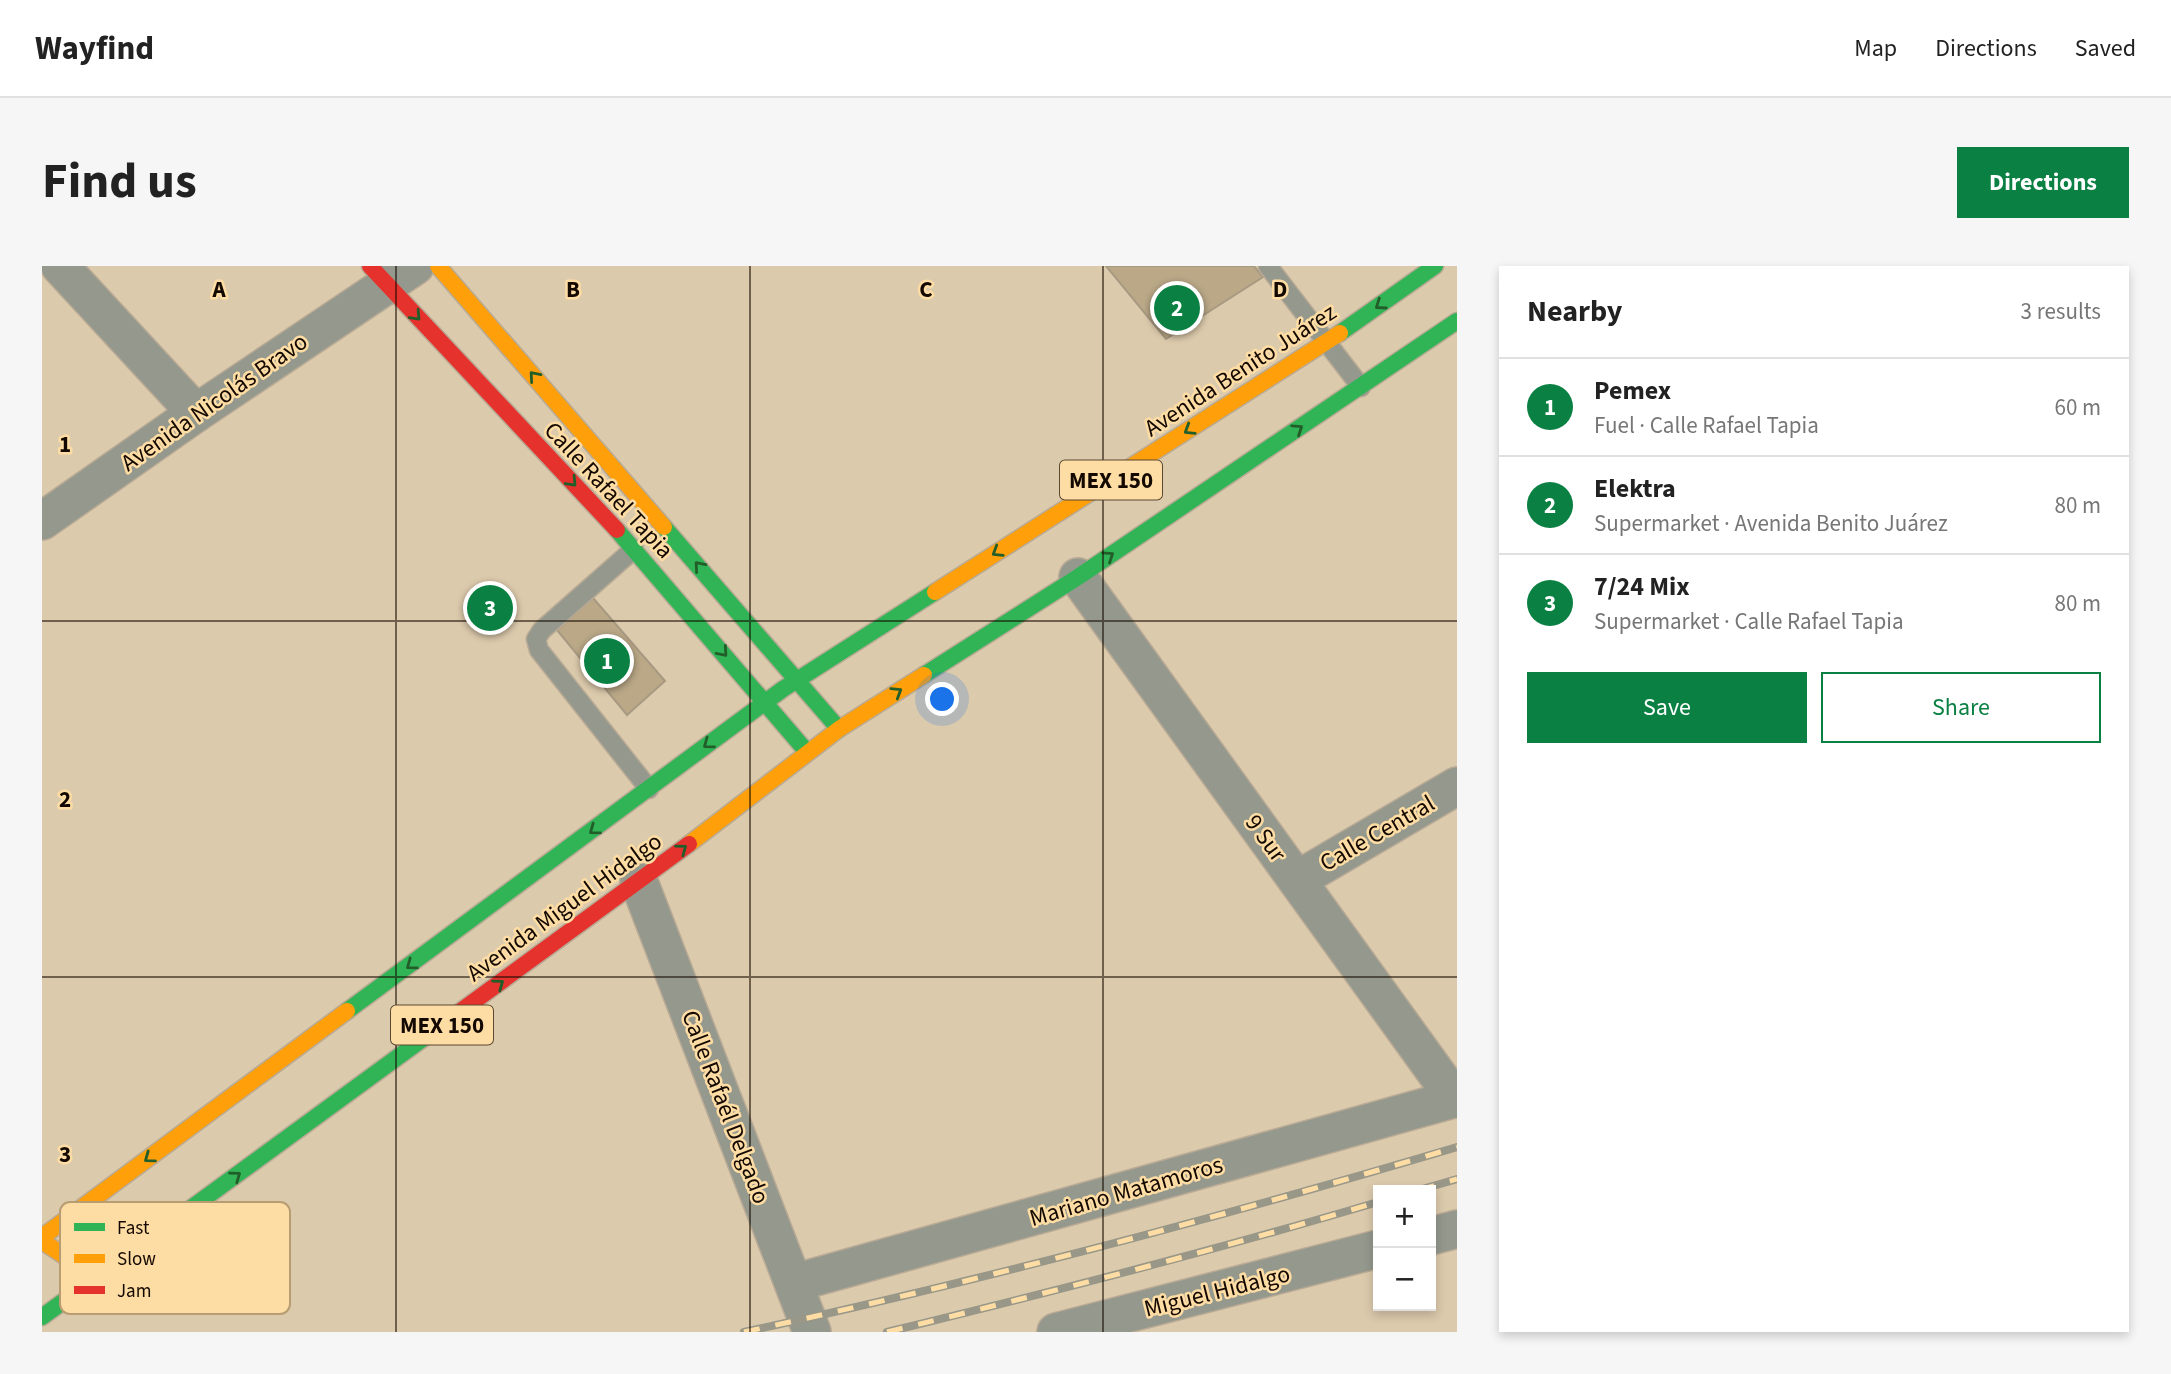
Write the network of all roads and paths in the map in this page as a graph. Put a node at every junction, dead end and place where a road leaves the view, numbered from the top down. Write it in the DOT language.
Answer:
graph roads {
  1 [pos="60,266"];
  2 [pos="438,266"];
  3 [pos="1268,266"];
  4 [pos="1435,266"];
  5 [pos="390,272"];
  6 [pos="1457,321"];
  7 [pos="1326,343"];
  8 [pos="1361,387"];
  9 [pos="196,413"];
  10 [pos="42,521"];
  11 [pos="634,549"];
  12 [pos="1078,577"];
  13 [pos="797,679"];
  14 [pos="783,689"];
  15 [pos="766,702"];
  16 [pos="839,729"];
  17 [pos="807,752"];
  18 [pos="1457,786"];
  19 [pos="649,789"];
  20 [pos="1297,880"];
  21 [pos="639,882"];
  22 [pos="1456,1099"];
  23 [pos="92,1202"];
  24 [pos="201,1202"];
  25 [pos="60,1226"];
  26 [pos="1457,1229"];
  27 [pos="1436,1235"];
  28 [pos="42,1239"];
  29 [pos="1373,1251"];
  30 [pos="60,1252"];
  31 [pos="794,1283"];
  32 [pos="60,1304"];
  33 [pos="42,1317"];
  34 [pos="812,1332"];
  35 [pos="1056,1332"];
  1 -- 9 [label="street"];
  13 -- 2 [label="main road, Calle Rafael Tapia, one-way"];
  3 -- 7 [label="lane"];
  4 -- 7 [label="main road, Avenida Benito Juárez / MEX 150, one-way"];
  5 -- 9 [label="street, Avenida Nicolás Bravo"];
  5 -- 11 [label="main road, Calle Rafael Tapia, one-way"];
  6 -- 8 [label="main road, MEX 150"];
  7 -- 8 [label="lane"];
  7 -- 13 [label="main road, Avenida Benito Juárez / MEX 150, one-way"];
  12 -- 8 [label="main road, MEX 150, one-way"];
  9 -- 10 [label="street, Avenida Nicolás Bravo"];
  11 -- 15 [label="main road, Calle Rafael Tapia, one-way"];
  11 -- 19 [label="lane"];
  16 -- 12 [label="main road, MEX 150, one-way"];
  12 -- 20 [label="street, 9 Sur"];
  13 -- 14 [label="main road, Avenida Benito Juárez / MEX 150"];
  13 -- 16 [label="main road, Calle Rafael Tapia"];
  14 -- 15 [label="main road, Avenida Miguel Hidalgo / MEX 150"];
  15 -- 17 [label="main road, Calle Rafael Tapia"];
  15 -- 19 [label="main road, Avenida Miguel Hidalgo / MEX 150, one-way"];
  16 -- 17 [label="main road, Avenida Miguel Hidalgo / MEX 150"];
  21 -- 17 [label="main road, Avenida Miguel Hidalgo / MEX 150, one-way"];
  18 -- 20 [label="street, Calle Central"];
  19 -- 23 [label="main road, Avenida Miguel Hidalgo / MEX 150, one-way"];
  20 -- 22 [label="street, 9 Sur"];
  24 -- 21 [label="main road, Avenida Miguel Hidalgo / MEX 150, one-way"];
  21 -- 31 [label="street, Calle Rafaél Delgado"];
  22 -- 31 [label="street, Mariano Matamoros"];
  25 -- 28 [label="main road, Avenida Miguel Hidalgo / MEX 150, one-way"];
  26 -- 27 [label="street"];
  28 -- 30 [label="main road"];
  29 -- 35 [label="street, Miguel Hidalgo"];
  31 -- 34 [label="street, Calle Rafaél Delgado"];
  32 -- 33 [label="main road, Avenida Miguel Hidalgo / MEX 150"];
}
